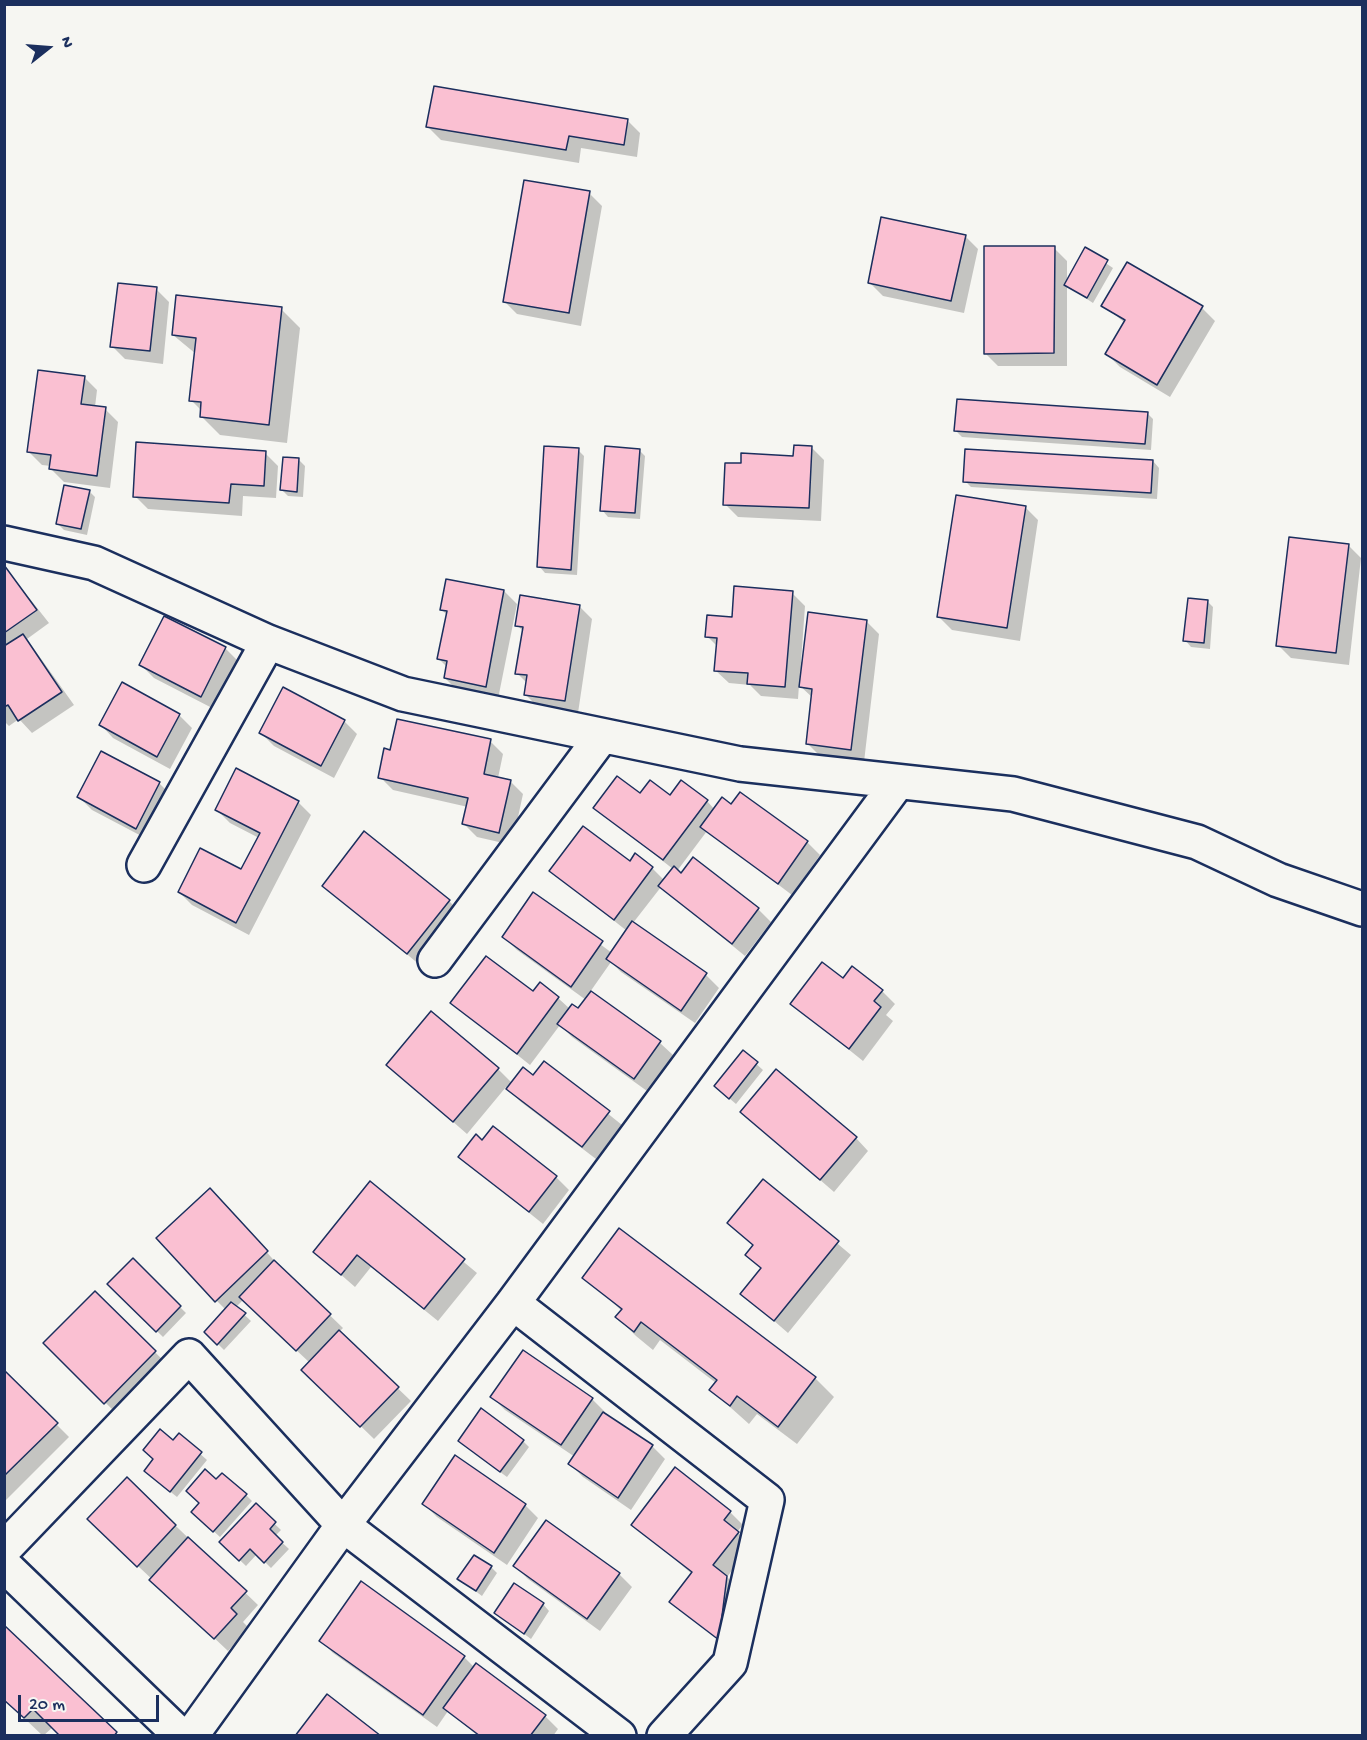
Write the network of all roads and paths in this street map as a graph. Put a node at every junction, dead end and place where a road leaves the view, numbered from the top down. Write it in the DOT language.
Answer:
graph roads {
  1 [pos="4,543"];
  2 [pos="268,642"];
  3 [pos="602,736"];
  4 [pos="898,782"];
  5 [pos="144,866"];
  6 [pos="1362,909"];
  7 [pos="435,960"];
  8 [pos="513,1303"];
  9 [pos="343,1525"];
  10 [pos="4,1549"];
  11 [pos="4,1565"];
  12 [pos="181,1736"];
  13 [pos="191,1736"];
  14 [pos="619,1736"];
  15 [pos="664,1736"];
  1 -- 2 [label="street"];
  2 -- 3 [label="street"];
  2 -- 5 [label="street"];
  3 -- 4 [label="street"];
  3 -- 7 [label="street"];
  4 -- 6 [label="street"];
  4 -- 8 [label="street"];
  8 -- 9 [label="street"];
  8 -- 15 [label="street"];
  9 -- 10 [label="street"];
  9 -- 13 [label="street"];
  9 -- 14 [label="street"];
  11 -- 12 [label="street"];
}
